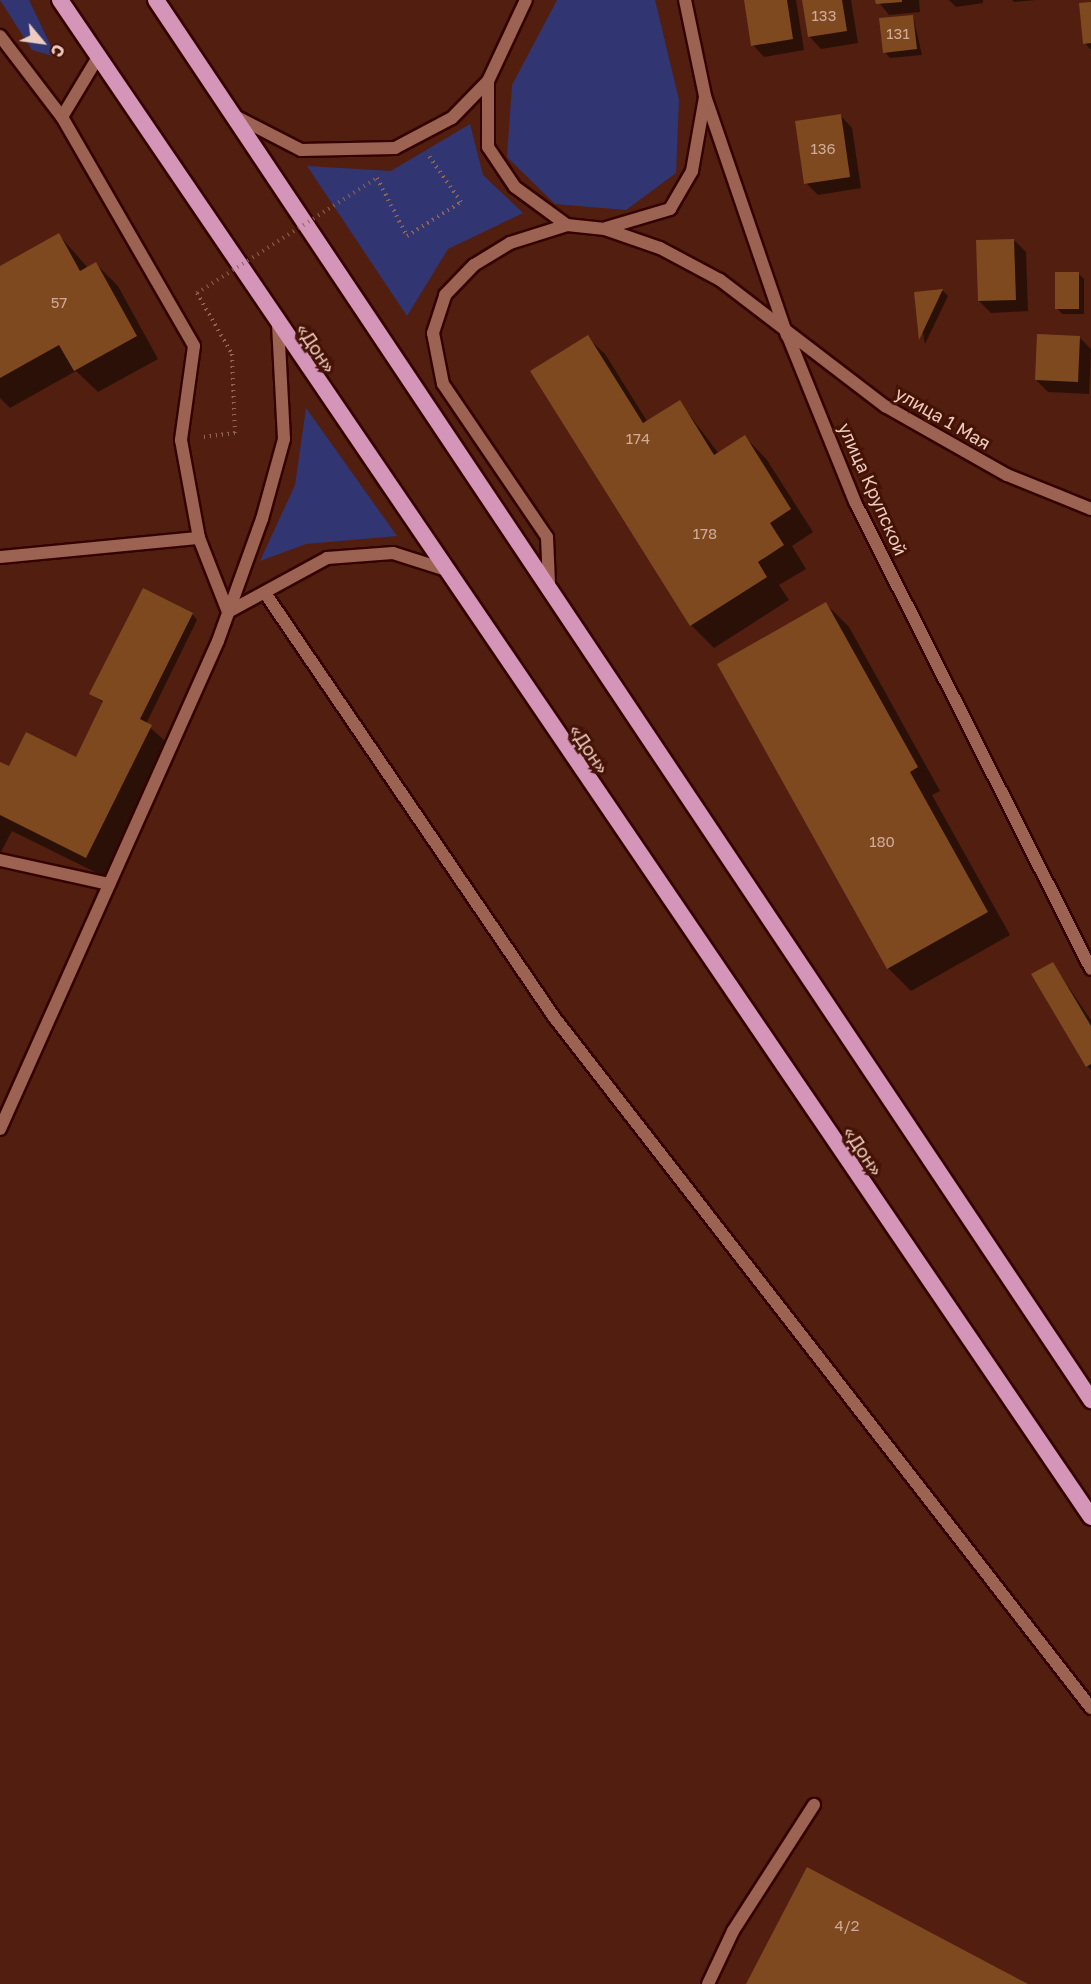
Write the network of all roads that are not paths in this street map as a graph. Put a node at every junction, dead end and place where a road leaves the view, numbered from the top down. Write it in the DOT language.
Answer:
graph roads {
  1 [pos="60,0"];
  2 [pos="156,0"];
  3 [pos="526,0"];
  4 [pos="684,0"];
  5 [pos="0,36"];
  6 [pos="98,57"];
  7 [pos="488,81"];
  8 [pos="705,96"];
  9 [pos="232,114"];
  10 [pos="62,117"];
  11 [pos="567,225"];
  12 [pos="605,229"];
  13 [pos="278,326"];
  14 [pos="788,336"];
  15 [pos="1091,509"];
  16 [pos="200,538"];
  17 [pos="0,557"];
  18 [pos="443,569"];
  19 [pos="549,583"];
  20 [pos="265,593"];
  21 [pos="228,612"];
  22 [pos="0,860"];
  23 [pos="109,884"];
  24 [pos="1091,969"];
  25 [pos="0,1129"];
  26 [pos="1091,1400"];
  27 [pos="1091,1517"];
  28 [pos="1091,1708"];
  29 [pos="814,1805"];
  30 [pos="708,1984"];
  1 -- 6 [label="highway, «Дон»"];
  2 -- 9 [label="highway"];
  3 -- 7 [label="street"];
  4 -- 8 [label="street, улица Крупской"];
  5 -- 10 [label="street"];
  6 -- 10 [label="street"];
  6 -- 13 [label="highway, «Дон»"];
  7 -- 9 [label="street"];
  7 -- 11 [label="street"];
  8 -- 12 [label="street"];
  8 -- 14 [label="street, улица Крупской"];
  9 -- 19 [label="highway"];
  10 -- 16 [label="street"];
  11 -- 12 [label="street"];
  11 -- 19 [label="street"];
  12 -- 14 [label="street, улица 1 Мая"];
  13 -- 18 [label="highway, «Дон»"];
  13 -- 21 [label="street"];
  14 -- 15 [label="street, улица 1 Мая"];
  14 -- 24 [label="street, улица Крупской"];
  16 -- 17 [label="street"];
  16 -- 21 [label="street"];
  18 -- 20 [label="street"];
  18 -- 27 [label="highway, «Дон»"];
  19 -- 26 [label="highway"];
  20 -- 21 [label="street"];
  20 -- 28 [label="street"];
  21 -- 23 [label="street"];
  22 -- 23 [label="street"];
  23 -- 25 [label="street"];
  29 -- 30 [label="street"];
}
